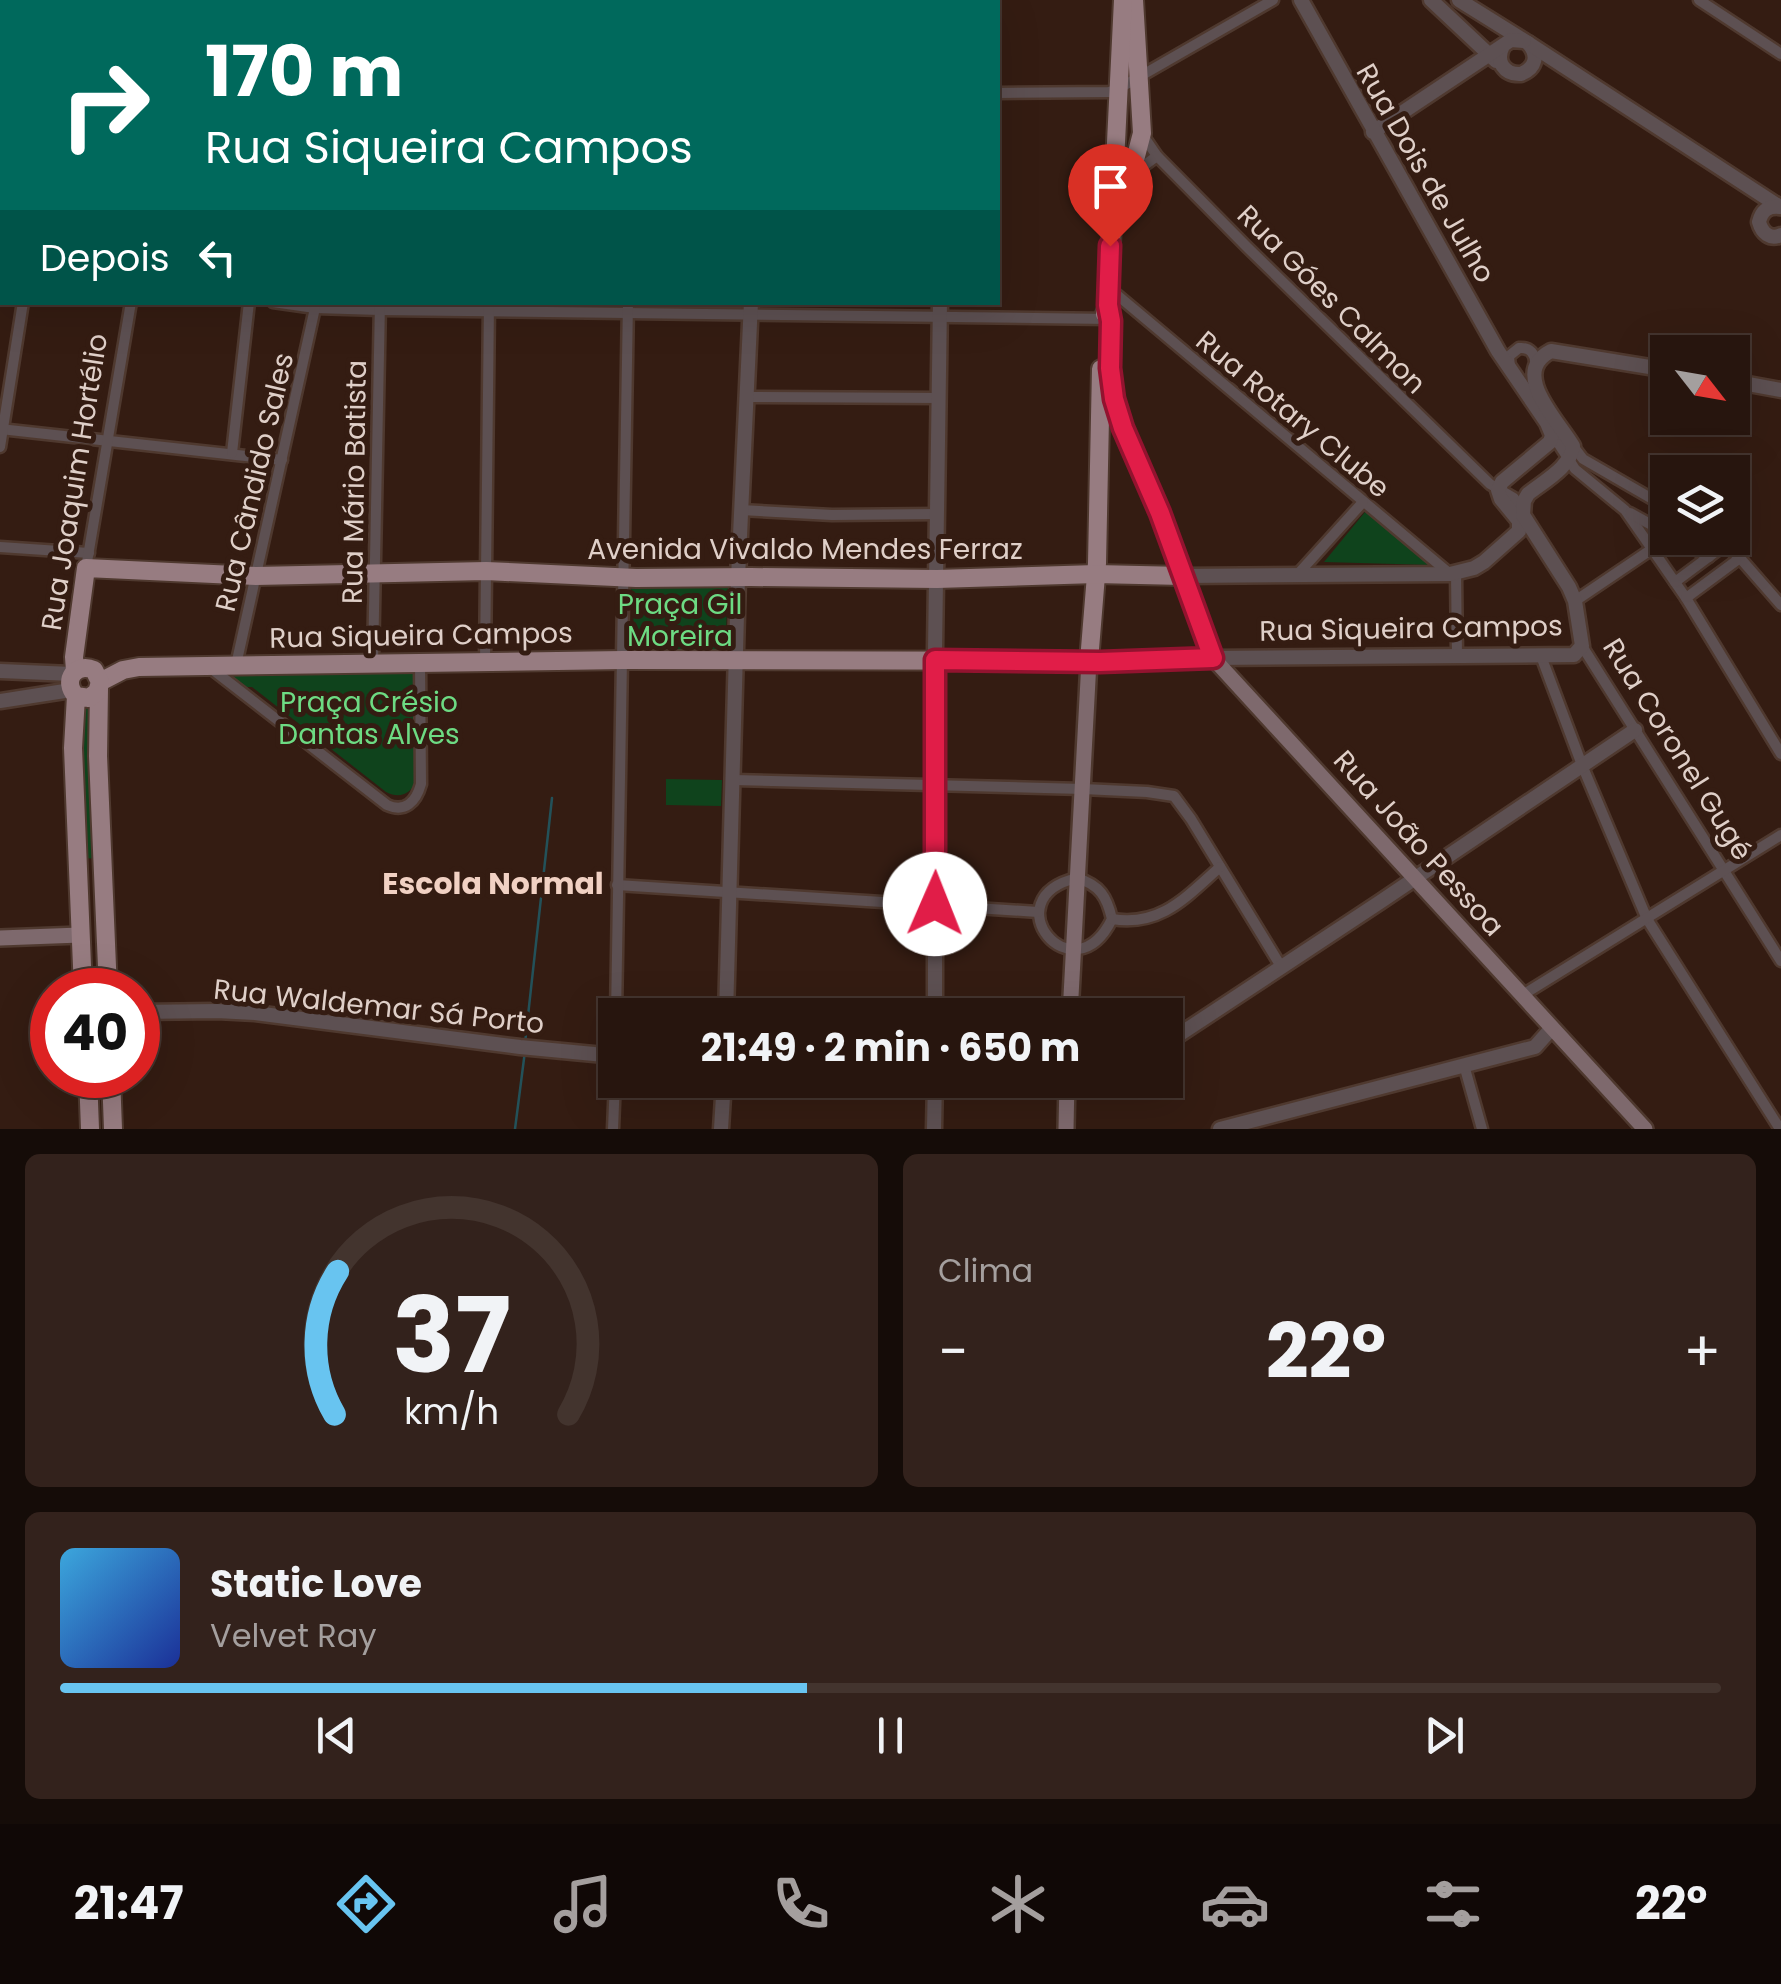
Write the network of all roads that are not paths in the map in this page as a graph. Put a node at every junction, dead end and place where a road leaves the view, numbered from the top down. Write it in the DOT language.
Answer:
graph roads {
  1 [pos="1123,0"];
  2 [pos="1134,0"];
  3 [pos="1273,0"];
  4 [pos="1301,0"];
  5 [pos="1431,0"];
  6 [pos="1458,0"];
  7 [pos="1699,0"];
  8 [pos="1719,0"];
  9 [pos="1724,16"];
  10 [pos="1528,43"];
  11 [pos="1504,46"];
  12 [pos="1781,54"];
  13 [pos="1490,56"];
  14 [pos="1502,68"];
  15 [pos="1139,76"];
  16 [pos="1118,89"];
  17 [pos="1000,93"];
  18 [pos="1373,132"];
  19 [pos="1142,133"];
  20 [pos="1157,156"];
  21 [pos="1121,178"];
  22 [pos="1781,208"];
  23 [pos="1780,236"];
  24 [pos="22,305"];
  25 [pos="130,305"];
  26 [pos="248,305"];
  27 [pos="294,305"];
  28 [pos="380,306"];
  29 [pos="489,306"];
  30 [pos="315,308"];
  31 [pos="1107,308"];
  32 [pos="628,309"];
  33 [pos="751,309"];
  34 [pos="940,310"];
  35 [pos="1536,365"];
  36 [pos="1650,367"];
  37 [pos="1511,370"];
  38 [pos="1750,384"];
  39 [pos="1781,390"];
  40 [pos="747,397"];
  41 [pos="939,398"];
  42 [pos="1098,427"];
  43 [pos="1123,428"];
  44 [pos="2,429"];
  45 [pos="1550,437"];
  46 [pos="106,442"];
  47 [pos="1573,446"];
  48 [pos="0,447"];
  49 [pos="232,454"];
  50 [pos="282,460"];
  51 [pos="1568,462"];
  52 [pos="1498,490"];
  53 [pos="1650,498"];
  54 [pos="1363,502"];
  55 [pos="1523,509"];
  56 [pos="741,510"];
  57 [pos="1625,510"];
  58 [pos="938,514"];
  59 [pos="1650,524"];
  60 [pos="1537,536"];
  61 [pos="1514,537"];
  62 [pos="1650,546"];
  63 [pos="0,547"];
  64 [pos="1650,555"];
  65 [pos="1656,555"];
  66 [pos="1659,555"];
  67 [pos="1704,555"];
  68 [pos="1737,555"];
  69 [pos="1708,557"];
  70 [pos="1740,558"];
  71 [pos="88,561"];
  72 [pos="486,571"];
  73 [pos="1688,572"];
  74 [pos="374,573"];
  75 [pos="1096,574"];
  76 [pos="1296,574"];
  77 [pos="1453,574"];
  78 [pos="256,576"];
  79 [pos="1183,576"];
  80 [pos="624,578"];
  81 [pos="738,578"];
  82 [pos="936,580"];
  83 [pos="1675,582"];
  84 [pos="1576,601"];
  85 [pos="1689,602"];
  86 [pos="1781,605"];
  87 [pos="1582,646"];
  88 [pos="1457,656"];
  89 [pos="1541,656"];
  90 [pos="1213,658"];
  91 [pos="623,660"];
  92 [pos="935,660"];
  93 [pos="736,661"];
  94 [pos="1089,661"];
  95 [pos="486,662"];
  96 [pos="373,663"];
  97 [pos="420,664"];
  98 [pos="236,665"];
  99 [pos="207,666"];
  100 [pos="0,672"];
  101 [pos="74,683"];
  102 [pos="100,685"];
  103 [pos="0,701"];
  104 [pos="1635,730"];
  105 [pos="1777,739"];
  106 [pos="1781,754"];
  107 [pos="1582,765"];
  108 [pos="734,780"];
  109 [pos="936,784"];
  110 [pos="1083,789"];
  111 [pos="1781,835"];
  112 [pos="1220,867"];
  113 [pos="104,869"];
  114 [pos="1724,870"];
  115 [pos="78,872"];
  116 [pos="1077,878"];
  117 [pos="1414,879"];
  118 [pos="617,885"];
  119 [pos="730,890"];
  120 [pos="935,904"];
  121 [pos="1038,912"];
  122 [pos="1112,920"];
  123 [pos="1648,920"];
  124 [pos="80,935"];
  125 [pos="0,938"];
  126 [pos="1072,950"];
  127 [pos="1781,961"];
  128 [pos="82,968"];
  129 [pos="107,968"];
  130 [pos="1282,968"];
  131 [pos="1521,996"];
  132 [pos="616,998"];
  133 [pos="727,998"];
  134 [pos="936,998"];
  135 [pos="1071,998"];
  136 [pos="160,1012"];
  137 [pos="1551,1028"];
  138 [pos="1183,1032"];
  139 [pos="1566,1046"];
  140 [pos="1535,1047"];
  141 [pos="598,1054"];
  142 [pos="1464,1065"];
  143 [pos="89,1098"];
  144 [pos="111,1098"];
  145 [pos="614,1098"];
  146 [pos="723,1098"];
  147 [pos="935,1098"];
  148 [pos="1067,1098"];
  149 [pos="1779,1124"];
  150 [pos="90,1129"];
  151 [pos="113,1129"];
  152 [pos="613,1129"];
  153 [pos="721,1129"];
  154 [pos="934,1129"];
  155 [pos="1066,1129"];
  156 [pos="1220,1129"];
  157 [pos="1482,1129"];
  158 [pos="1645,1129"];
  1 -- 16 [label="main road"];
  2 -- 15 [label="main road"];
  3 -- 15 [label="street"];
  4 -- 18 [label="street, Rua Dois de Julho"];
  5 -- 13 [label="street"];
  6 -- 10 [label="street"];
  7 -- 9 [label="street"];
  8 -- 9 [label="street"];
  9 -- 12 [label="street"];
  10 -- 11 [label="street"];
  10 -- 14 [label="street"];
  10 -- 22 [label="street"];
  11 -- 13 [label="street"];
  11 -- 14 [label="street"];
  13 -- 14 [label="street"];
  13 -- 18 [label="street"];
  15 -- 16 [label="street"];
  15 -- 19 [label="main road"];
  16 -- 17 [label="street"];
  16 -- 21 [label="main road"];
  18 -- 37 [label="street, Rua Dois de Julho"];
  19 -- 20 [label="street, Rua Góes Calmon"];
  19 -- 21 [label="main road"];
  20 -- 21 [label="street"];
  20 -- 52 [label="street, Rua Góes Calmon"];
  21 -- 31 [label="main road"];
  22 -- 23 [label="street"];
  24 -- 44 [label="street"];
  25 -- 46 [label="street, Rua Joaquim Hortélio"];
  26 -- 49 [label="street"];
  27 -- 30 [label="street"];
  28 -- 29 [label="street"];
  28 -- 30 [label="street"];
  28 -- 74 [label="street, Rua Mário Batista"];
  29 -- 32 [label="street"];
  29 -- 72 [label="street"];
  30 -- 50 [label="street, Rua Cândido Sales"];
  31 -- 34 [label="street"];
  31 -- 42 [label="main road"];
  31 -- 43 [label="main road, Rua João Pessoa"];
  31 -- 54 [label="street, Rua Rotary Clube"];
  32 -- 33 [label="street"];
  32 -- 80 [label="street"];
  33 -- 34 [label="street"];
  33 -- 40 [label="street"];
  34 -- 41 [label="street"];
  35 -- 36 [label="street"];
  35 -- 37 [label="street"];
  35 -- 37 [label="street"];
  35 -- 47 [label="street"];
  37 -- 45 [label="street, Rua Dois de Julho"];
  38 -- 39 [label="street"];
  40 -- 41 [label="street"];
  40 -- 56 [label="street"];
  41 -- 58 [label="street"];
  42 -- 43 [label="main road"];
  42 -- 75 [label="main road"];
  43 -- 79 [label="main road, Rua João Pessoa"];
  44 -- 46 [label="street"];
  44 -- 48 [label="street"];
  45 -- 51 [label="street"];
  45 -- 52 [label="street"];
  46 -- 49 [label="street"];
  46 -- 71 [label="street, Rua Joaquim Hortélio"];
  47 -- 51 [label="street"];
  47 -- 53 [label="street"];
  49 -- 50 [label="street"];
  50 -- 78 [label="street, Rua Cândido Sales"];
  51 -- 55 [label="street"];
  51 -- 57 [label="street"];
  52 -- 55 [label="street, Rua Góes Calmon"];
  52 -- 61 [label="street"];
  54 -- 76 [label="street"];
  54 -- 77 [label="street, Rua Rotary Clube"];
  55 -- 60 [label="street, Rua Coronel Gugé"];
  56 -- 58 [label="street"];
  56 -- 81 [label="street"];
  57 -- 59 [label="street"];
  57 -- 62 [label="street"];
  58 -- 82 [label="street"];
  60 -- 61 [label="street"];
  60 -- 84 [label="street, Rua Coronel Gugé"];
  61 -- 77 [label="street, Avenida Vivaldo Mendes Ferraz"];
  63 -- 71 [label="street"];
  64 -- 84 [label="street"];
  65 -- 83 [label="street"];
  66 -- 73 [label="street"];
  67 -- 69 [label="street"];
  68 -- 70 [label="street"];
  69 -- 73 [label="street"];
  70 -- 85 [label="street"];
  70 -- 86 [label="street"];
  71 -- 78 [label="main road, Avenida Vivaldo Mendes Ferraz"];
  71 -- 101 [label="main road, Rua Joaquim Hortélio"];
  72 -- 74 [label="main road, Avenida Vivaldo Mendes Ferraz"];
  72 -- 80 [label="main road, Avenida Vivaldo Mendes Ferraz"];
  72 -- 95 [label="street"];
  73 -- 83 [label="street"];
  74 -- 78 [label="main road, Avenida Vivaldo Mendes Ferraz"];
  74 -- 96 [label="street, Rua Mário Batista"];
  75 -- 79 [label="main road, Avenida Vivaldo Mendes Ferraz"];
  75 -- 82 [label="main road, Avenida Vivaldo Mendes Ferraz"];
  75 -- 94 [label="main road"];
  76 -- 77 [label="street, Avenida Vivaldo Mendes Ferraz"];
  76 -- 79 [label="street, Avenida Vivaldo Mendes Ferraz"];
  77 -- 88 [label="street"];
  78 -- 98 [label="street, Rua Cândido Sales"];
  79 -- 90 [label="main road, Rua João Pessoa"];
  80 -- 81 [label="main road, Avenida Vivaldo Mendes Ferraz"];
  80 -- 91 [label="street"];
  81 -- 82 [label="main road, Avenida Vivaldo Mendes Ferraz"];
  81 -- 93 [label="street"];
  82 -- 92 [label="street"];
  83 -- 85 [label="street"];
  84 -- 87 [label="street, Rua Coronel Gugé"];
  85 -- 105 [label="street"];
  87 -- 89 [label="street, Rua Siqueira Campos"];
  87 -- 104 [label="street, Rua Coronel Gugé"];
  88 -- 89 [label="street, Rua Siqueira Campos"];
  88 -- 90 [label="street, Rua Siqueira Campos"];
  89 -- 107 [label="street"];
  90 -- 94 [label="main road, Rua Siqueira Campos"];
  90 -- 117 [label="main road, Rua João Pessoa"];
  91 -- 93 [label="main road, Rua Siqueira Campos"];
  91 -- 95 [label="main road, Rua Siqueira Campos"];
  91 -- 118 [label="street"];
  92 -- 93 [label="main road, Rua Siqueira Campos"];
  92 -- 94 [label="main road, Rua Siqueira Campos"];
  92 -- 109 [label="street"];
  93 -- 108 [label="street"];
  94 -- 110 [label="main road"];
  95 -- 97 [label="main road, Rua Siqueira Campos"];
  96 -- 97 [label="main road, Rua Siqueira Campos"];
  96 -- 98 [label="main road, Rua Siqueira Campos"];
  97 -- 99 [label="street"];
  98 -- 99 [label="main road, Rua Siqueira Campos"];
  99 -- 102 [label="main road, Rua Siqueira Campos"];
  100 -- 101 [label="street"];
  101 -- 102 [label="main road"];
  101 -- 102 [label="main road"];
  101 -- 103 [label="street"];
  101 -- 115 [label="main road, Rua Joaquim Hortélio"];
  102 -- 113 [label="main road"];
  104 -- 107 [label="street"];
  104 -- 114 [label="street, Rua Coronel Gugé"];
  105 -- 106 [label="street"];
  107 -- 117 [label="street"];
  107 -- 123 [label="street"];
  108 -- 109 [label="street"];
  108 -- 119 [label="street"];
  109 -- 110 [label="street"];
  109 -- 120 [label="street"];
  110 -- 112 [label="street"];
  110 -- 116 [label="main road"];
  111 -- 114 [label="street"];
  112 -- 122 [label="street"];
  112 -- 130 [label="street"];
  113 -- 115 [label="main road"];
  113 -- 129 [label="main road"];
  114 -- 123 [label="street"];
  114 -- 127 [label="street, Rua Coronel Gugé"];
  115 -- 124 [label="main road, Rua Joaquim Hortélio"];
  116 -- 121 [label="street"];
  116 -- 122 [label="street"];
  116 -- 126 [label="main road"];
  117 -- 130 [label="street"];
  117 -- 131 [label="main road, Rua João Pessoa"];
  118 -- 119 [label="street"];
  118 -- 132 [label="street"];
  119 -- 120 [label="street"];
  119 -- 133 [label="street"];
  120 -- 121 [label="street"];
  120 -- 134 [label="street"];
  121 -- 126 [label="street"];
  122 -- 126 [label="street"];
  123 -- 131 [label="street"];
  123 -- 149 [label="street"];
  124 -- 125 [label="main road"];
  124 -- 128 [label="main road, Rua Joaquim Hortélio"];
  126 -- 135 [label="main road"];
  130 -- 138 [label="street"];
  131 -- 137 [label="main road, Rua João Pessoa"];
  136 -- 141 [label="street, Rua Waldemar Sá Porto"];
  137 -- 139 [label="main road, Rua João Pessoa"];
  137 -- 140 [label="street"];
  139 -- 140 [label="street"];
  139 -- 158 [label="main road, Rua João Pessoa"];
  140 -- 142 [label="street"];
  142 -- 156 [label="street"];
  142 -- 157 [label="street"];
  143 -- 150 [label="main road"];
  144 -- 151 [label="main road"];
  145 -- 152 [label="street"];
  146 -- 153 [label="street"];
  147 -- 154 [label="street"];
  148 -- 155 [label="main road"];
}
